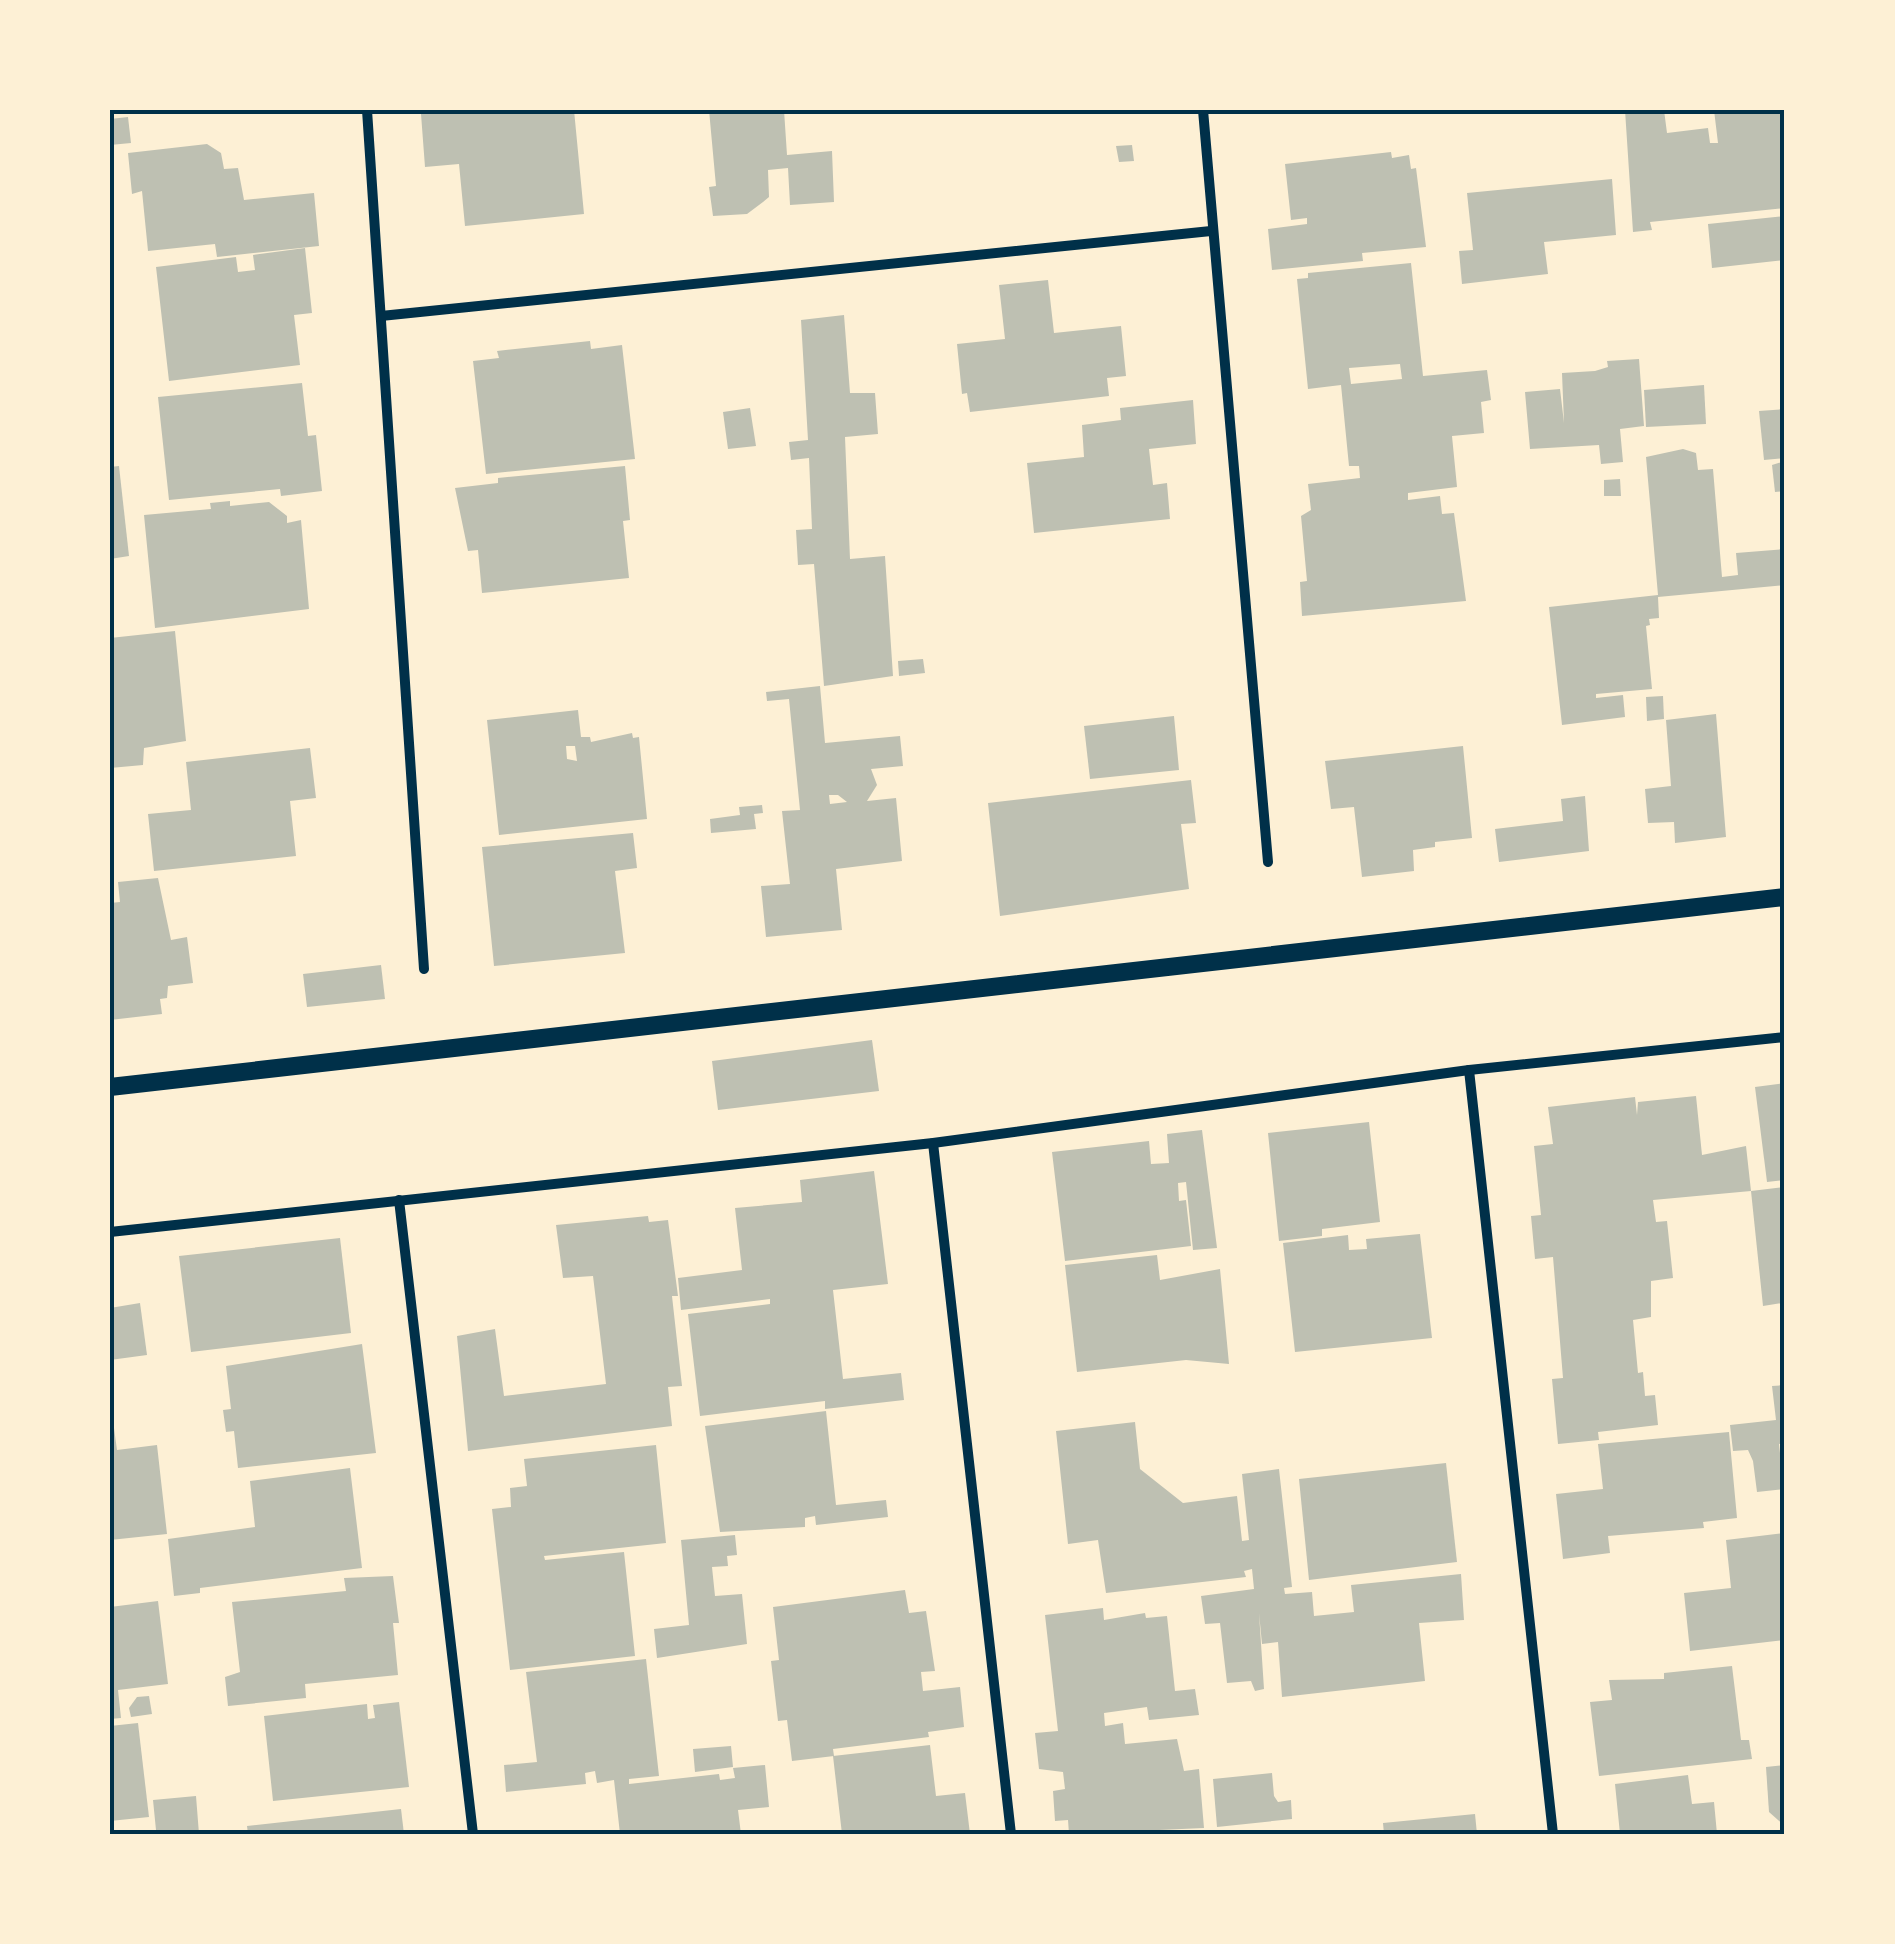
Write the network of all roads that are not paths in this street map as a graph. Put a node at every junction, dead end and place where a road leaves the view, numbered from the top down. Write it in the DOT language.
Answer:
graph roads {
  1 [pos="367,110"];
  2 [pos="1204,110"];
  3 [pos="1211,231"];
  4 [pos="381,316"];
  5 [pos="1268,862"];
  6 [pos="1785,897"];
  7 [pos="424,969"];
  8 [pos="1785,1037"];
  9 [pos="1469,1070"];
  10 [pos="110,1087"];
  11 [pos="934,1142"];
  12 [pos="399,1200"];
  13 [pos="110,1232"];
  14 [pos="473,1834"];
  15 [pos="1011,1834"];
  16 [pos="1553,1834"];
  1 -- 4 [label="street"];
  2 -- 3 [label="street"];
  3 -- 4 [label="street"];
  3 -- 5 [label="street"];
  4 -- 7 [label="street"];
  6 -- 10 [label="street"];
  8 -- 9 [label="street"];
  9 -- 11 [label="street"];
  9 -- 16 [label="street"];
  11 -- 12 [label="street"];
  11 -- 15 [label="street"];
  12 -- 13 [label="street"];
  12 -- 14 [label="street"];
}
